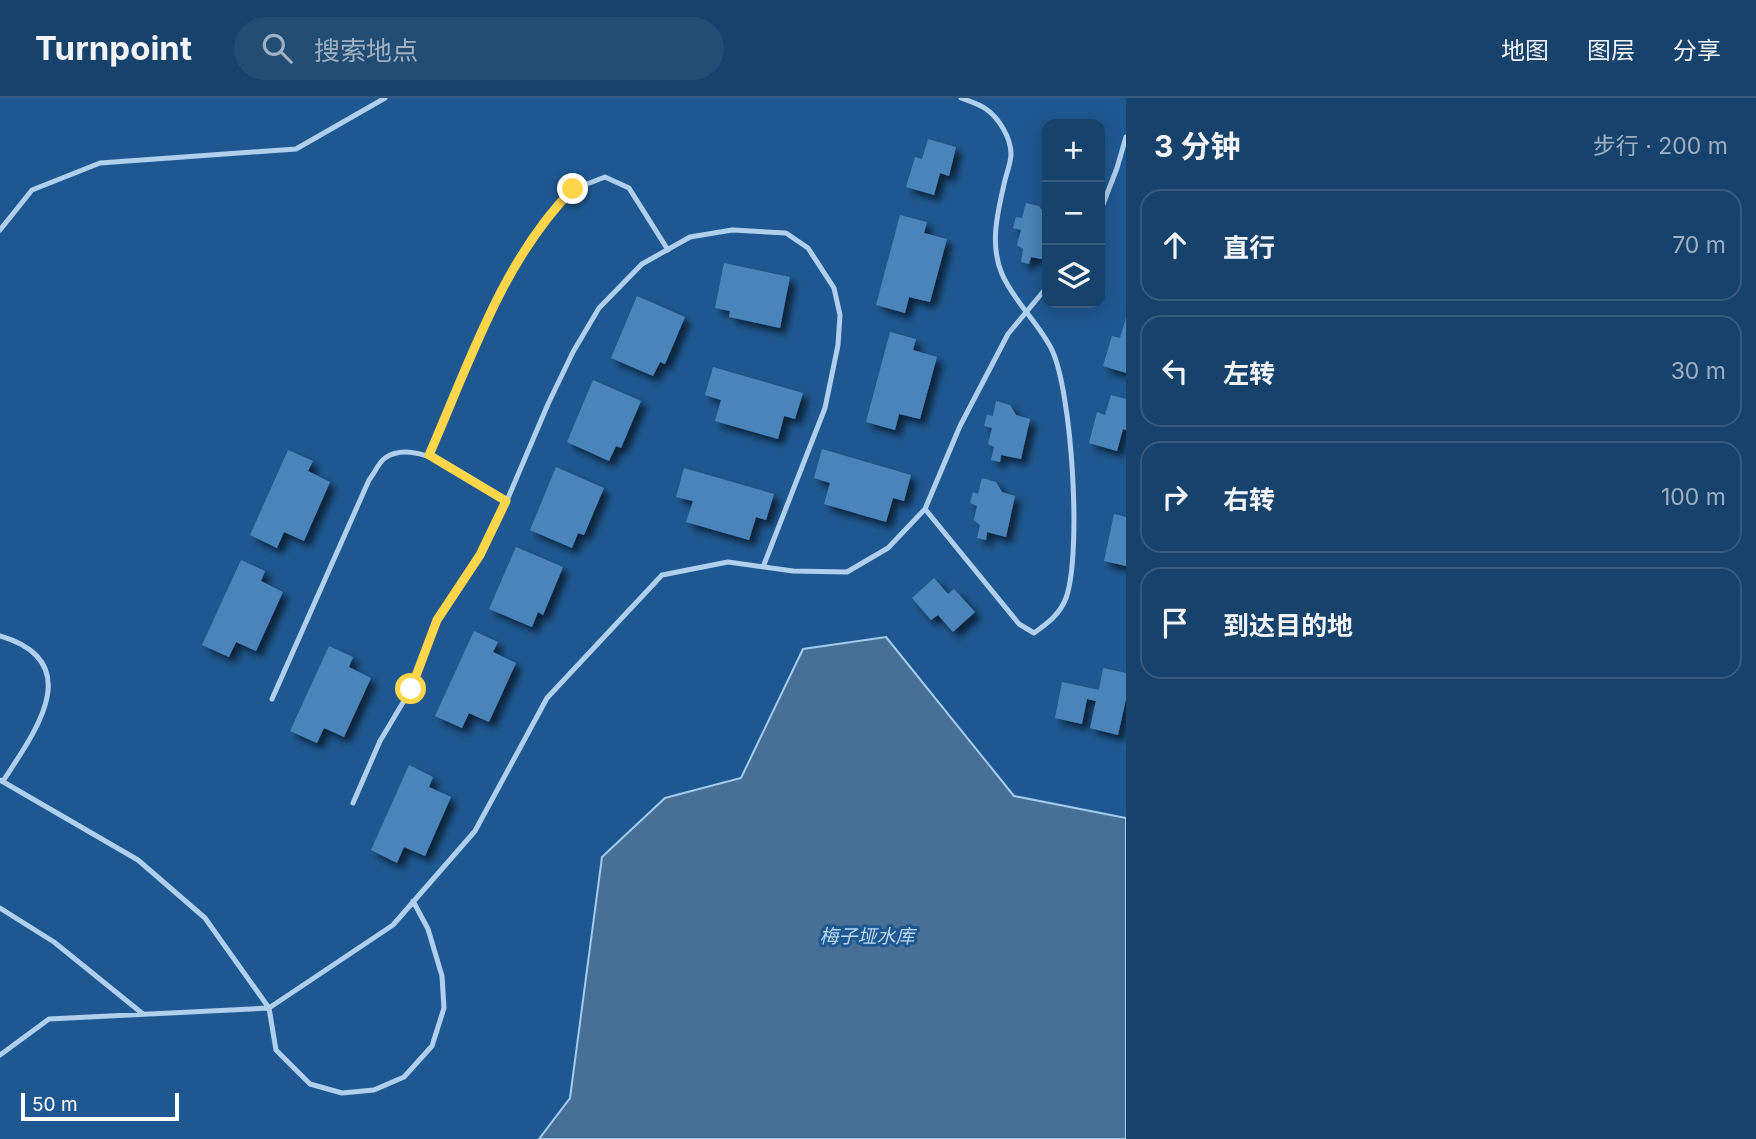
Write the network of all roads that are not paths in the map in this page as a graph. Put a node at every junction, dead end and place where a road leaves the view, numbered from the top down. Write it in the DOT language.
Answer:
graph roads {
  1 [pos="385,98"];
  2 [pos="961,98"];
  3 [pos="1126,137"];
  4 [pos="1105,199"];
  5 [pos="0,230"];
  6 [pos="668,250"];
  7 [pos="1042,293"];
  8 [pos="1026,313"];
  9 [pos="429,455"];
  10 [pos="506,501"];
  11 [pos="925,509"];
  12 [pos="763,567"];
  13 [pos="0,636"];
  14 [pos="272,699"];
  15 [pos="2,781"];
  16 [pos="353,803"];
  17 [pos="413,901"];
  18 [pos="0,908"];
  19 [pos="269,1008"];
  20 [pos="143,1014"];
  21 [pos="0,1055"];
  1 -- 5 [label="lane"];
  2 -- 8 [label="lane"];
  3 -- 4 [label="lane"];
  6 -- 9 [label="lane"];
  6 -- 10 [label="lane"];
  6 -- 12 [label="lane"];
  7 -- 8 [label="lane"];
  8 -- 11 [label="lane"];
  8 -- 11 [label="lane"];
  9 -- 10 [label="lane"];
  9 -- 14 [label="lane"];
  10 -- 16 [label="lane"];
  11 -- 12 [label="lane"];
  12 -- 17 [label="lane"];
  13 -- 15 [label="lane"];
  15 -- 19 [label="lane"];
  17 -- 19 [label="lane"];
  17 -- 19 [label="lane"];
  18 -- 20 [label="lane"];
  19 -- 20 [label="lane"];
  20 -- 21 [label="lane"];
}
